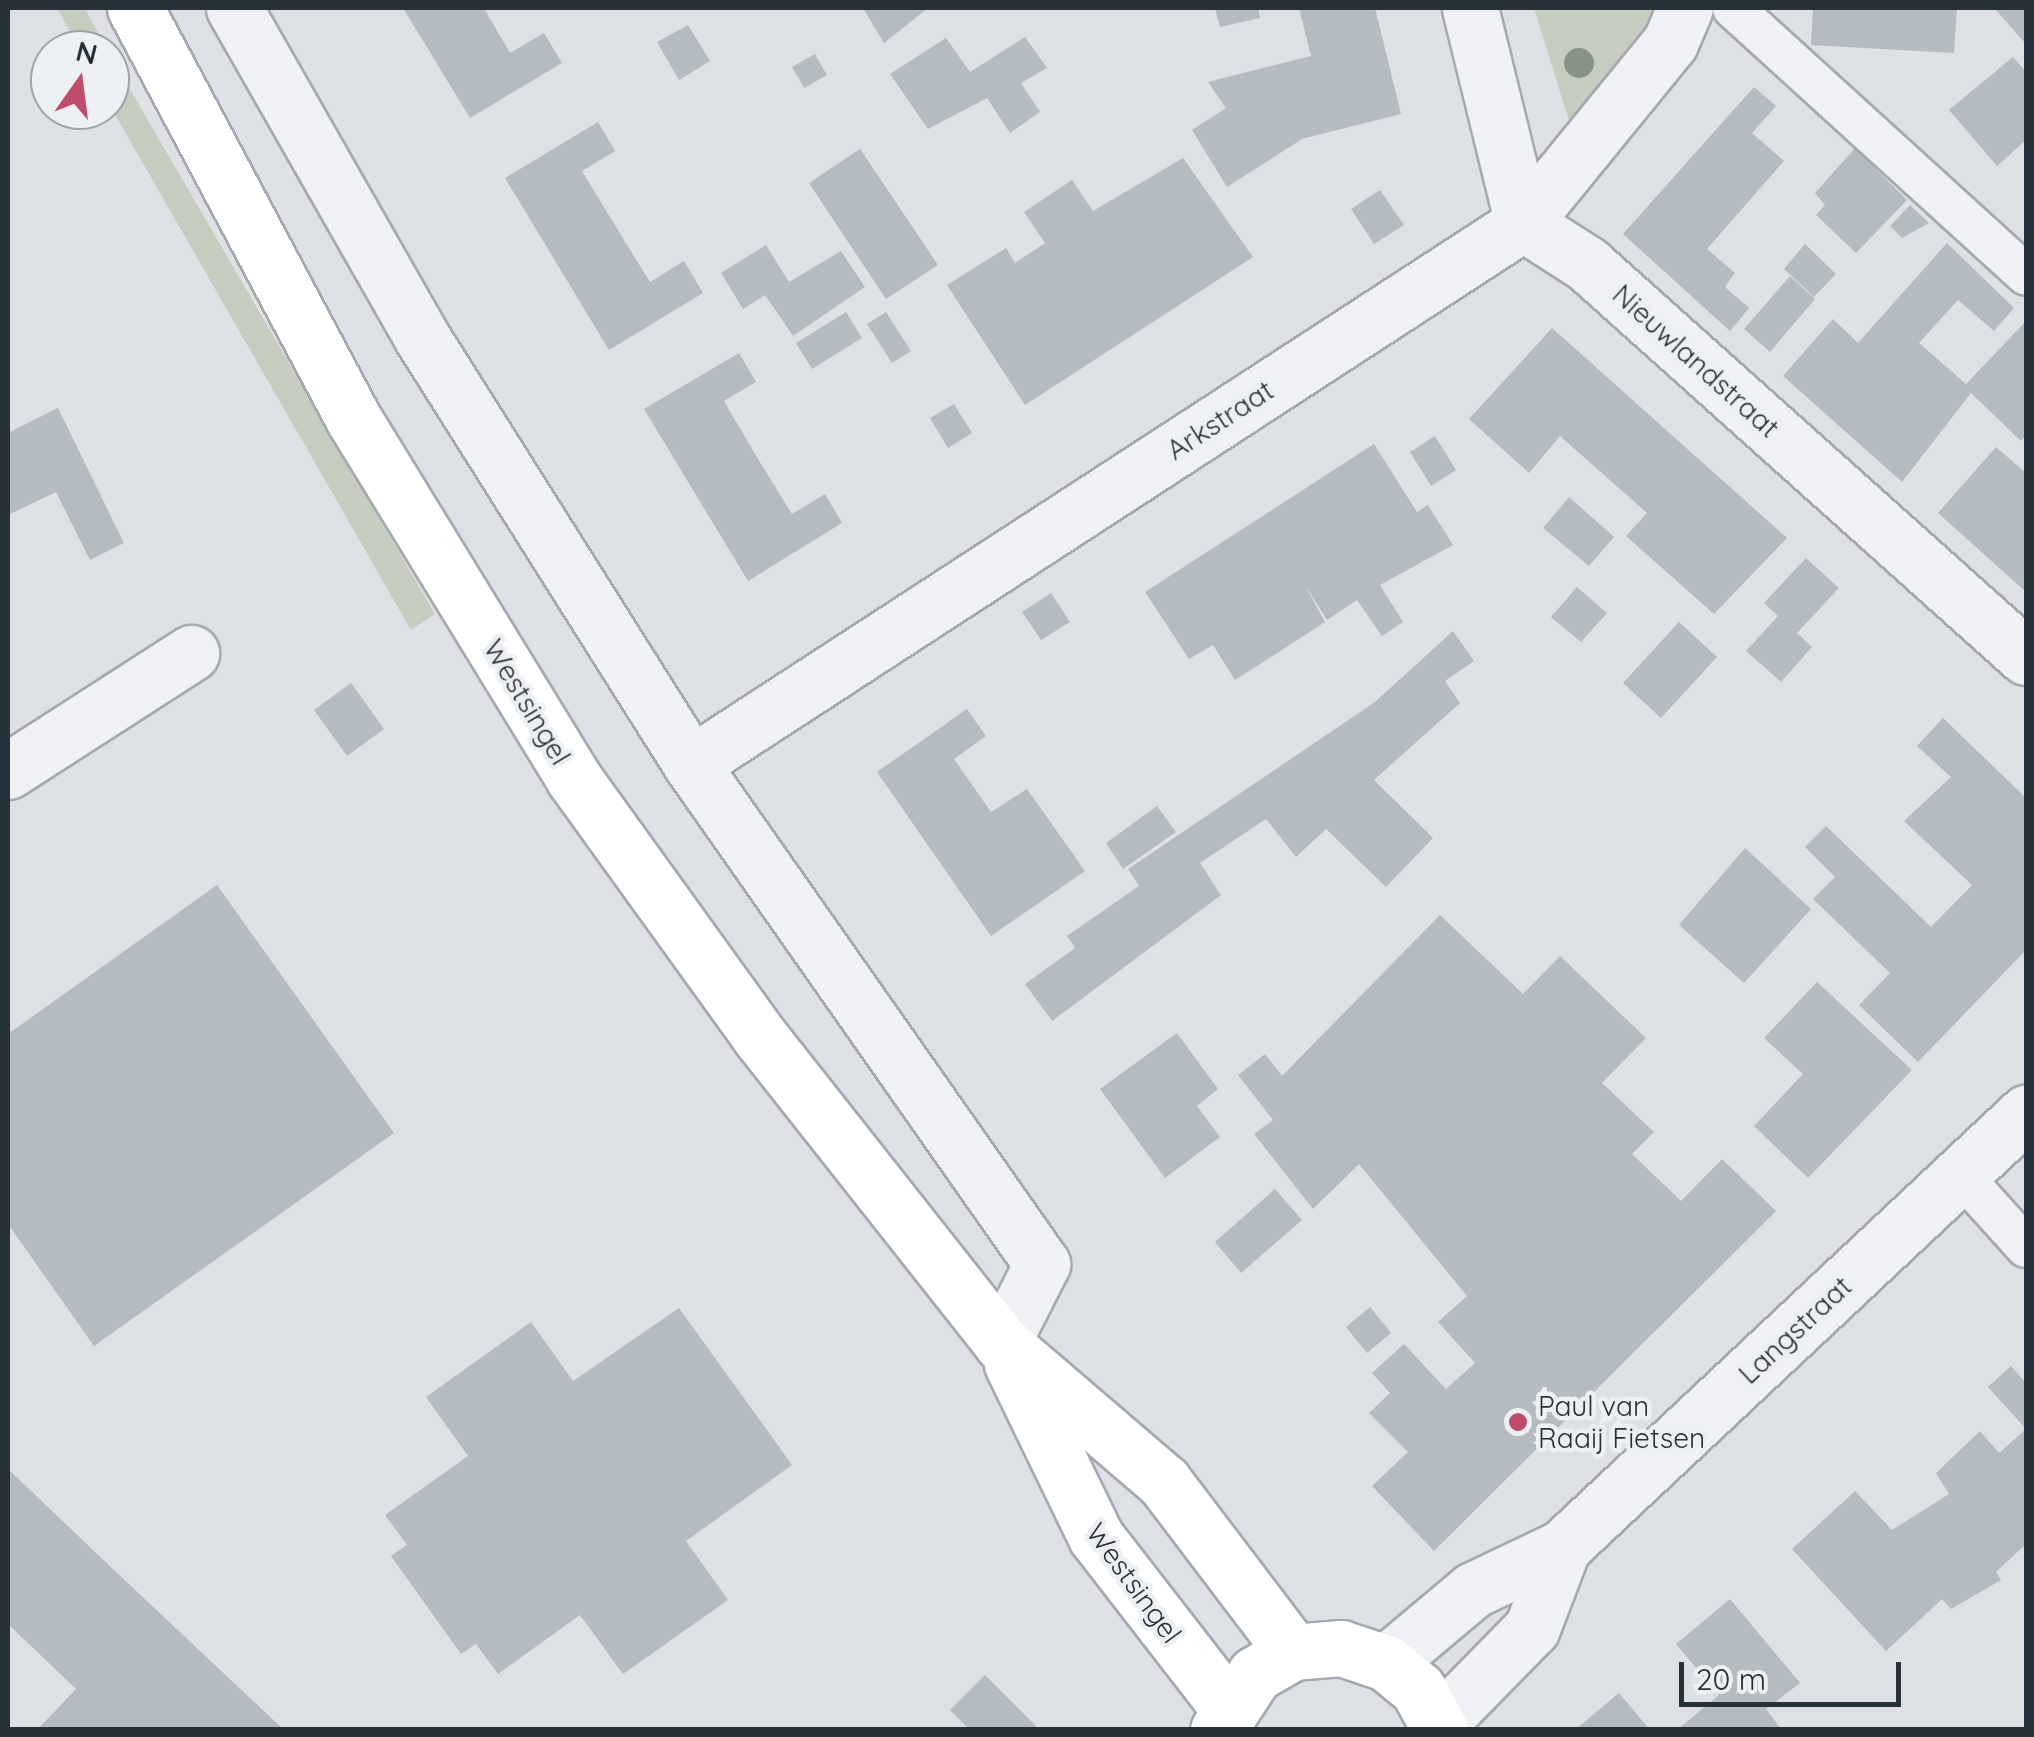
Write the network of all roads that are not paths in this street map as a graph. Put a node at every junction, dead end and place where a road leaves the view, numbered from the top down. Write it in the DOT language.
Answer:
graph roads {
  1 [pos="135,8"];
  2 [pos="234,8"];
  3 [pos="1470,8"];
  4 [pos="1685,8"];
  5 [pos="1732,8"];
  6 [pos="1523,222"];
  7 [pos="2026,275"];
  8 [pos="191,653"];
  9 [pos="2026,657"];
  10 [pos="690,764"];
  11 [pos="8,772"];
  12 [pos="2026,1113"];
  13 [pos="1960,1175"];
  14 [pos="2026,1247"];
  15 [pos="1002,1344"];
  16 [pos="1563,1547"];
  17 [pos="1293,1652"];
  18 [pos="1386,1663"];
  19 [pos="1222,1718"];
  20 [pos="1440,1726"];
  1 -- 15 [label="main road, Westsingel"];
  2 -- 10 [label="street"];
  3 -- 6 [label="street"];
  4 -- 6 [label="street, Arkstraat"];
  5 -- 7 [label="lane"];
  6 -- 9 [label="street, Nieuwlandstraat"];
  6 -- 10 [label="street, Arkstraat"];
  8 -- 11 [label="street"];
  10 -- 15 [label="street"];
  12 -- 13 [label="street, Langstraat"];
  13 -- 14 [label="lane"];
  13 -- 16 [label="street, Langstraat"];
  15 -- 17 [label="main road, Westsingel"];
  15 -- 19 [label="main road, Westsingel"];
  16 -- 18 [label="street, Langstraat"];
  16 -- 20 [label="street, Langstraat"];
  17 -- 18 [label="main road"];
  17 -- 19 [label="main road"];
  18 -- 20 [label="main road"];
}
